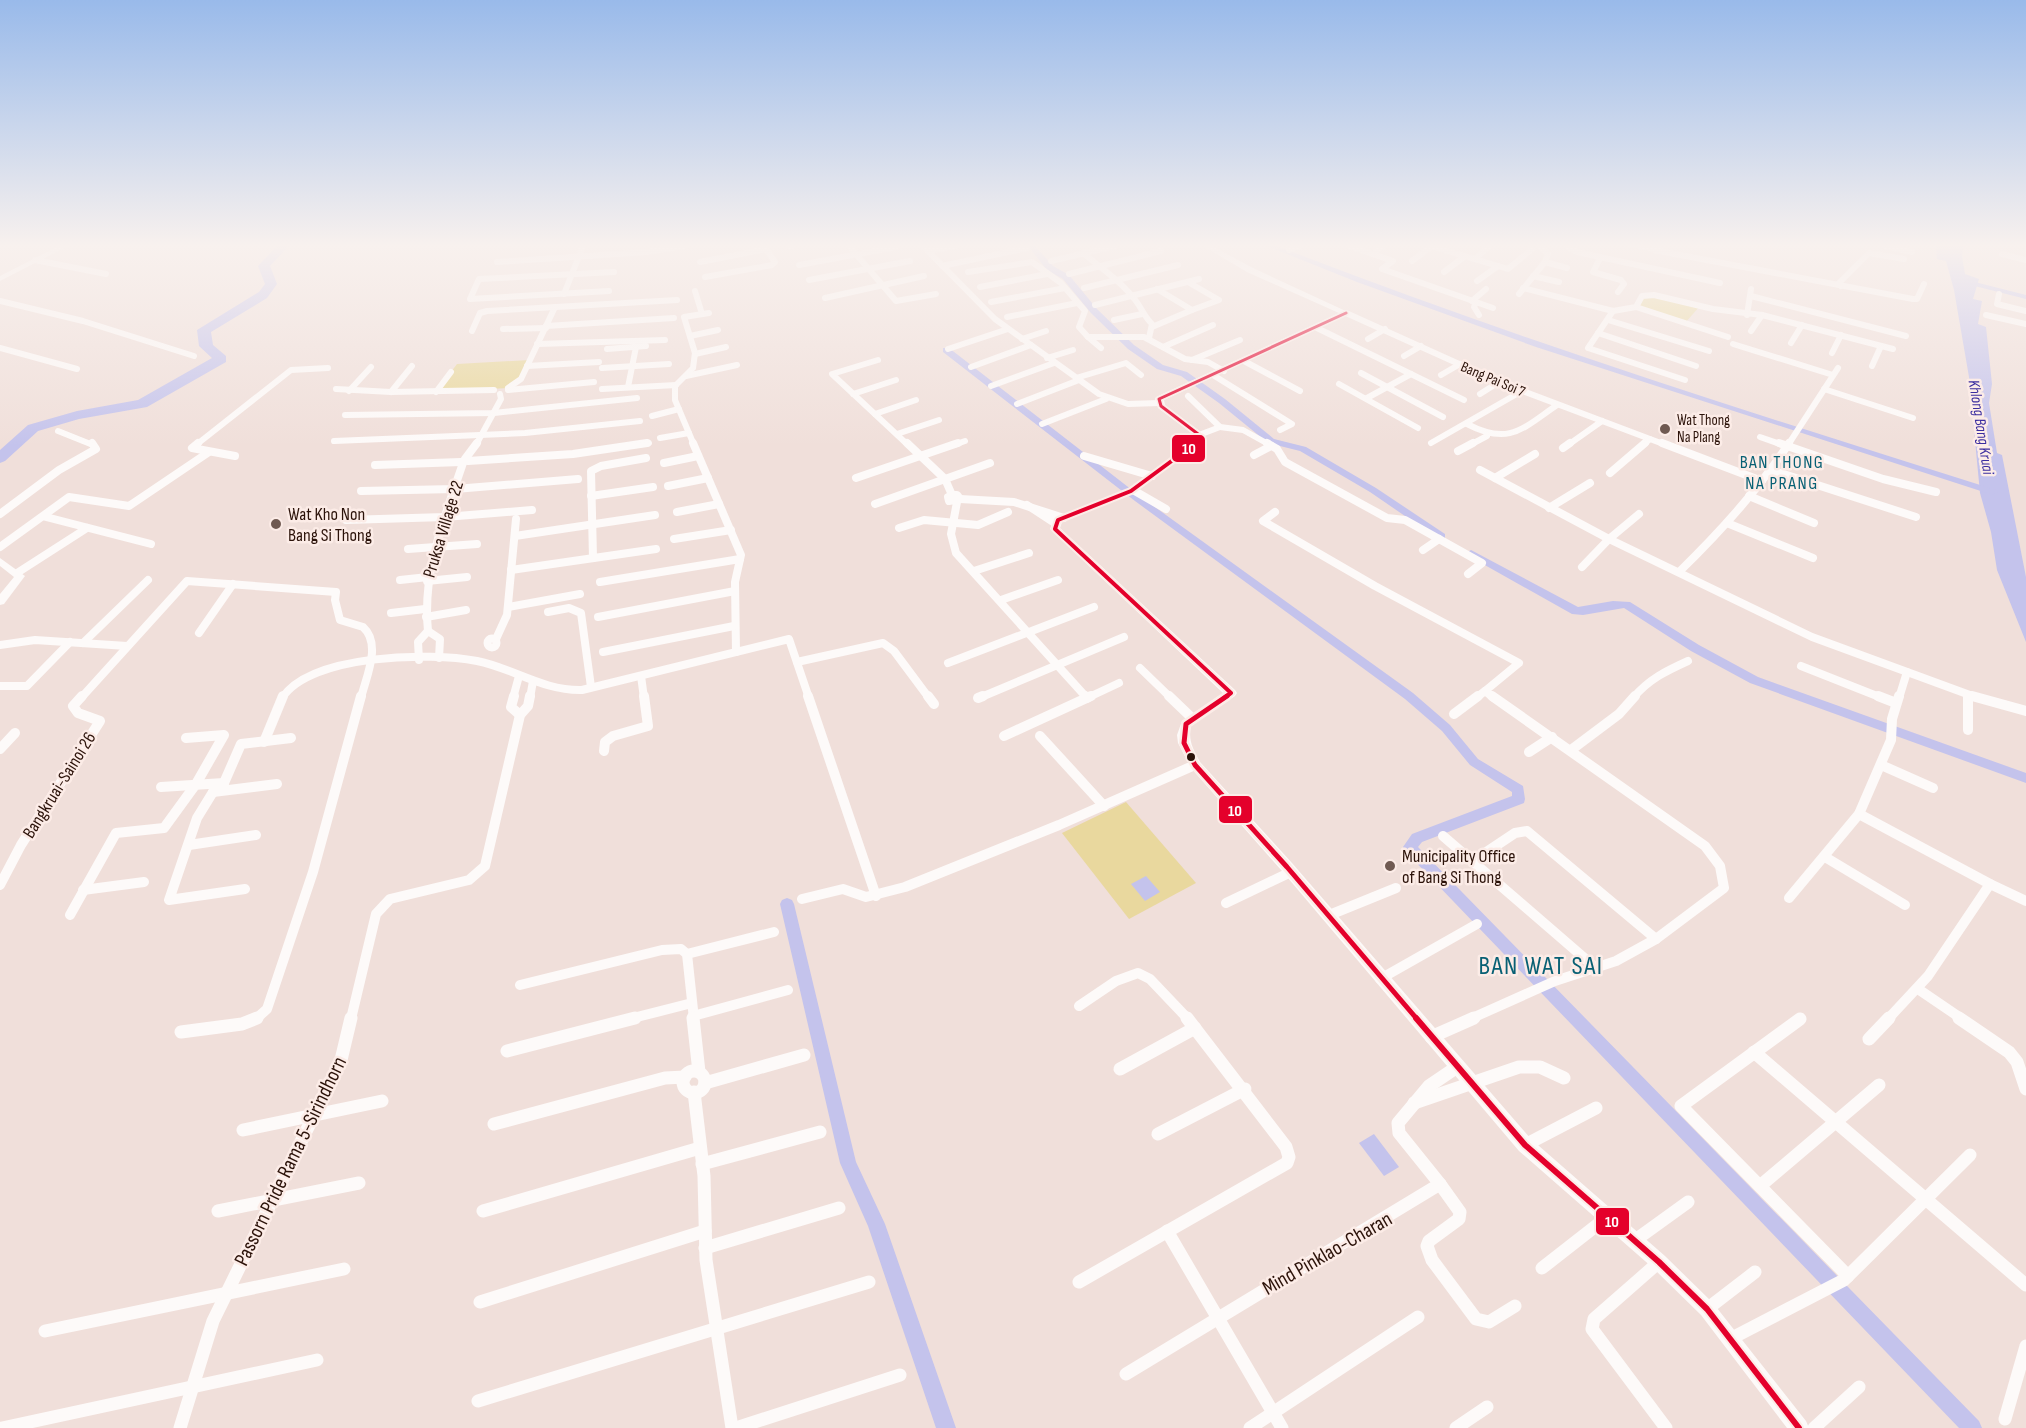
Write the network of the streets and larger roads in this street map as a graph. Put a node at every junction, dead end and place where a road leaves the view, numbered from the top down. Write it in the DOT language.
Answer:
graph roads {
  1 [pos="49,313"];
  2 [pos="482,313"];
  3 [pos="552,313"];
  4 [pos="706,313"];
  5 [pos="989,313"];
  6 [pos="1031,313"];
  7 [pos="1085,313"];
  8 [pos="1186,313"];
  9 [pos="1346,313"];
  10 [pos="1612,313"];
  11 [pos="1651,313"];
  12 [pos="1723,313"];
  13 [pos="1824,313"];
  14 [pos="1142,314"];
  15 [pos="1747,315"];
  16 [pos="1762,315"];
  17 [pos="1986,315"];
  18 [pos="674,318"];
  19 [pos="1006,318"];
  20 [pos="1114,320"];
  21 [pos="1608,320"];
  22 [pos="2026,324"];
  23 [pos="1213,325"];
  24 [pos="1802,325"];
  25 [pos="546,327"];
  26 [pos="1152,327"];
  27 [pos="1317,328"];
  28 [pos="504,329"];
  29 [pos="1008,329"];
  30 [pos="1385,329"];
  31 [pos="718,330"];
  32 [pos="472,331"];
  33 [pos="1046,331"];
  34 [pos="1752,331"];
  35 [pos="1598,333"];
  36 [pos="1841,335"];
  37 [pos="690,336"];
  38 [pos="1906,336"];
  39 [pos="1088,337"];
  40 [pos="1728,337"];
  41 [pos="1149,338"];
  42 [pos="1022,339"];
  43 [pos="1368,339"];
  44 [pos="665,340"];
  45 [pos="1240,340"];
  46 [pos="1791,343"];
  47 [pos="537,344"];
  48 [pos="675,344"];
  49 [pos="1733,344"];
  50 [pos="1031,345"];
  51 [pos="1163,346"];
  52 [pos="1421,346"];
  53 [pos="1881,346"];
  54 [pos="636,347"];
  55 [pos="726,347"];
  56 [pos="0,348"];
  57 [pos="1101,348"];
  58 [pos="606,349"];
  59 [pos="948,349"];
  60 [pos="1893,349"];
  61 [pos="1073,350"];
  62 [pos="1709,351"];
  63 [pos="1832,353"];
  64 [pos="695,354"];
  65 [pos="194,356"];
  66 [pos="1404,356"];
  67 [pos="1047,358"];
  68 [pos="878,360"];
  69 [pos="1194,361"];
  70 [pos="1244,361"];
  71 [pos="1054,363"];
  72 [pos="669,364"];
  73 [pos="1460,364"];
  74 [pos="737,365"];
  75 [pos="412,366"];
  76 [pos="528,366"];
  77 [pos="1696,366"];
  78 [pos="1872,366"];
  79 [pos="371,367"];
  80 [pos="632,367"];
  81 [pos="328,368"];
  82 [pos="971,368"];
  83 [pos="1838,368"];
  84 [pos="77,369"];
  85 [pos="450,372"];
  86 [pos="1218,373"];
  87 [pos="1361,373"];
  88 [pos="1411,374"];
  89 [pos="1141,375"];
  90 [pos="1441,375"];
  91 [pos="1833,375"];
  92 [pos="686,376"];
  93 [pos="1077,379"];
  94 [pos="1685,380"];
  95 [pos="896,381"];
  96 [pos="594,382"];
  97 [pos="1499,382"];
  98 [pos="1339,384"];
  99 [pos="676,385"];
  100 [pos="991,386"];
  101 [pos="628,387"];
  102 [pos="1388,387"];
  103 [pos="336,389"];
  104 [pos="508,389"];
  105 [pos="602,389"];
  106 [pos="1824,389"];
  107 [pos="349,391"];
  108 [pos="1300,391"];
  109 [pos="1521,391"];
  110 [pos="391,392"];
  111 [pos="436,392"];
  112 [pos="497,392"];
  113 [pos="1186,392"];
  114 [pos="853,394"];
  115 [pos="1480,394"];
  116 [pos="637,398"];
  117 [pos="1368,398"];
  118 [pos="1107,399"];
  119 [pos="916,400"];
  120 [pos="1464,400"];
  121 [pos="1159,403"];
  122 [pos="1017,404"];
  123 [pos="1557,405"];
  124 [pos="679,409"];
  125 [pos="494,413"];
  126 [pos="875,414"];
  127 [pos="345,415"];
  128 [pos="652,416"];
  129 [pos="1443,417"];
  130 [pos="1913,418"];
  131 [pos="939,420"];
  132 [pos="640,421"];
  133 [pos="1602,421"];
  134 [pos="1042,423"];
  135 [pos="1467,424"];
  136 [pos="1220,427"];
  137 [pos="1418,428"];
  138 [pos="58,430"];
  139 [pos="1280,430"];
  140 [pos="689,433"];
  141 [pos="897,434"];
  142 [pos="1199,435"];
  143 [pos="1487,436"];
  144 [pos="481,437"];
  145 [pos="1760,437"];
  146 [pos="660,438"];
  147 [pos="1647,438"];
  148 [pos="334,441"];
  149 [pos="965,441"];
  150 [pos="650,443"];
  151 [pos="1431,443"];
  152 [pos="1271,446"];
  153 [pos="1786,446"];
  154 [pos="1563,448"];
  155 [pos="1458,451"];
  156 [pos="209,452"];
  157 [pos="1535,454"];
  158 [pos="920,455"];
  159 [pos="1254,455"];
  160 [pos="235,456"];
  161 [pos="698,456"];
  162 [pos="1084,456"];
  163 [pos="646,458"];
  164 [pos="464,461"];
  165 [pos="664,463"];
  166 [pos="990,463"];
  167 [pos="375,465"];
  168 [pos="1480,470"];
  169 [pos="1771,470"];
  170 [pos="1610,472"];
  171 [pos="1152,476"];
  172 [pos="708,478"];
  173 [pos="856,478"];
  174 [pos="1495,478"];
  175 [pos="578,479"];
  176 [pos="945,479"];
  177 [pos="1762,482"];
  178 [pos="1590,483"];
  179 [pos="668,486"];
  180 [pos="653,487"];
  181 [pos="454,489"];
  182 [pos="361,491"];
  183 [pos="1130,492"];
  184 [pos="1936,492"];
  185 [pos="591,496"];
  186 [pos="1749,496"];
  187 [pos="956,499"];
  188 [pos="719,504"];
  189 [pos="875,504"];
  190 [pos="1166,508"];
  191 [pos="1549,508"];
  192 [pos="532,510"];
  193 [pos="677,512"];
  194 [pos="1008,512"];
  195 [pos="1275,512"];
  196 [pos="0,514"];
  197 [pos="1639,514"];
  198 [pos="655,515"];
  199 [pos="46,517"];
  200 [pos="445,517"];
  201 [pos="1916,518"];
  202 [pos="516,519"];
  203 [pos="346,520"];
  204 [pos="1060,521"];
  205 [pos="952,523"];
  206 [pos="1727,523"];
  207 [pos="1814,524"];
  208 [pos="592,525"];
  209 [pos="87,528"];
  210 [pos="899,528"];
  211 [pos="731,531"];
  212 [pos="515,536"];
  213 [pos="674,539"];
  214 [pos="1440,539"];
  215 [pos="1609,539"];
  216 [pos="151,544"];
  217 [pos="477,544"];
  218 [pos="435,547"];
  219 [pos="0,548"];
  220 [pos="408,549"];
  221 [pos="656,549"];
  222 [pos="1423,550"];
  223 [pos="1029,553"];
  224 [pos="593,558"];
  225 [pos="1813,558"];
  226 [pos="740,559"];
  227 [pos="0,561"];
  228 [pos="1582,567"];
  229 [pos="511,570"];
  230 [pos="974,571"];
  231 [pos="1679,572"];
  232 [pos="17,573"];
  233 [pos="1468,574"];
  234 [pos="467,577"];
  235 [pos="428,579"];
  236 [pos="148,580"];
  237 [pos="400,580"];
  238 [pos="1058,580"];
  239 [pos="600,582"];
  240 [pos="233,584"];
  241 [pos="735,591"];
  242 [pos="580,594"];
  243 [pos="1001,600"];
  244 [pos="0,601"];
  245 [pos="508,607"];
  246 [pos="1094,607"];
  247 [pos="466,610"];
  248 [pos="548,612"];
  249 [pos="391,613"];
  250 [pos="425,613"];
  251 [pos="598,617"];
  252 [pos="734,626"];
  253 [pos="428,631"];
  254 [pos="1028,632"];
  255 [pos="199,633"];
  256 [pos="1124,638"];
  257 [pos="70,642"];
  258 [pos="83,644"];
  259 [pos="0,645"];
  260 [pos="127,646"];
  261 [pos="603,652"];
  262 [pos="736,652"];
  263 [pos="439,658"];
  264 [pos="371,660"];
  265 [pos="419,660"];
  266 [pos="1688,661"];
  267 [pos="479,662"];
  268 [pos="797,662"];
  269 [pos="948,663"];
  270 [pos="1057,664"];
  271 [pos="1801,666"];
  272 [pos="1140,668"];
  273 [pos="1907,672"];
  274 [pos="519,676"];
  275 [pos="641,676"];
  276 [pos="533,681"];
  277 [pos="1119,683"];
  278 [pos="0,686"];
  279 [pos="591,687"];
  280 [pos="1485,691"];
  281 [pos="1968,695"];
  282 [pos="978,698"];
  283 [pos="1086,698"];
  284 [pos="1896,703"];
  285 [pos="933,704"];
  286 [pos="2026,711"];
  287 [pos="1454,714"];
  288 [pos="520,715"];
  289 [pos="1192,718"];
  290 [pos="1968,730"];
  291 [pos="15,733"];
  292 [pos="1004,736"];
  293 [pos="1040,736"];
  294 [pos="1552,737"];
  295 [pos="186,738"];
  296 [pos="291,738"];
  297 [pos="264,742"];
  298 [pos="0,749"];
  299 [pos="1571,750"];
  300 [pos="604,751"];
  301 [pos="1529,752"];
  302 [pos="1195,765"];
  303 [pos="1881,765"];
  304 [pos="224,783"];
  305 [pos="196,784"];
  306 [pos="277,784"];
  307 [pos="161,786"];
  308 [pos="1933,788"];
  309 [pos="213,792"];
  310 [pos="1104,806"];
  311 [pos="1859,814"];
  312 [pos="256,835"];
  313 [pos="1443,836"];
  314 [pos="189,845"];
  315 [pos="1825,857"];
  316 [pos="1473,861"];
  317 [pos="1291,872"];
  318 [pos="144,882"];
  319 [pos="1990,884"];
  320 [pos="0,885"];
  321 [pos="1396,888"];
  322 [pos="246,889"];
  323 [pos="83,890"];
  324 [pos="876,896"];
  325 [pos="802,898"];
  326 [pos="1789,898"];
  327 [pos="2026,901"];
  328 [pos="1226,903"];
  329 [pos="1905,906"];
  330 [pos="70,915"];
  331 [pos="1327,916"];
  332 [pos="1477,924"];
  333 [pos="774,932"];
  334 [pos="1656,939"];
  335 [pos="687,954"];
  336 [pos="1597,969"];
  337 [pos="1380,979"];
  338 [pos="520,985"];
  339 [pos="1918,989"];
  340 [pos="789,990"];
  341 [pos="692,1003"];
  342 [pos="1079,1006"];
  343 [pos="693,1016"];
  344 [pos="1800,1019"];
  345 [pos="1195,1028"];
  346 [pos="181,1032"];
  347 [pos="1431,1037"];
  348 [pos="1869,1039"];
  349 [pos="507,1051"];
  350 [pos="1754,1052"];
  351 [pos="804,1054"];
  352 [pos="1457,1067"];
  353 [pos="1120,1069"];
  354 [pos="685,1077"];
  355 [pos="702,1077"];
  356 [pos="1564,1078"];
  357 [pos="1469,1082"];
  358 [pos="1879,1085"];
  359 [pos="1245,1089"];
  360 [pos="2026,1089"];
  361 [pos="694,1092"];
  362 [pos="382,1101"];
  363 [pos="1414,1103"];
  364 [pos="1596,1108"];
  365 [pos="315,1116"];
  366 [pos="1834,1121"];
  367 [pos="494,1124"];
  368 [pos="243,1130"];
  369 [pos="820,1132"];
  370 [pos="1158,1134"];
  371 [pos="1525,1145"];
  372 [pos="700,1148"];
  373 [pos="1970,1155"];
  374 [pos="702,1164"];
  375 [pos="359,1183"];
  376 [pos="1440,1184"];
  377 [pos="1760,1186"];
  378 [pos="1926,1201"];
  379 [pos="272,1202"];
  380 [pos="1688,1202"];
  381 [pos="839,1208"];
  382 [pos="218,1211"];
  383 [pos="483,1211"];
  384 [pos="1606,1218"];
  385 [pos="1167,1231"];
  386 [pos="705,1232"];
  387 [pos="1634,1241"];
  388 [pos="705,1248"];
  389 [pos="1659,1262"];
  390 [pos="1542,1268"];
  391 [pos="344,1269"];
  392 [pos="1755,1272"];
  393 [pos="1846,1278"];
  394 [pos="869,1282"];
  395 [pos="1079,1282"];
  396 [pos="2026,1285"];
  397 [pos="226,1293"];
  398 [pos="480,1302"];
  399 [pos="1515,1306"];
  400 [pos="1707,1309"];
  401 [pos="1218,1317"];
  402 [pos="1418,1317"];
  403 [pos="717,1327"];
  404 [pos="45,1331"];
  405 [pos="1732,1338"];
  406 [pos="2026,1346"];
  407 [pos="317,1360"];
  408 [pos="1126,1374"];
  409 [pos="900,1375"];
  410 [pos="192,1386"];
  411 [pos="1859,1387"];
  412 [pos="478,1401"];
  413 [pos="1488,1407"];
  414 [pos="1273,1413"];
  415 [pos="2005,1419"];
  416 [pos="2,1428"];
  417 [pos="180,1428"];
  418 [pos="734,1428"];
  419 [pos="1250,1428"];
  420 [pos="1282,1428"];
  421 [pos="1456,1428"];
  422 [pos="1666,1428"];
  423 [pos="1799,1428"];
  424 [pos="1814,1428"];
  1 -- 65 [label="street"];
  2 -- 32 [label="street"];
  3 -- 25 [label="street"];
  4 -- 37 [label="street"];
  5 -- 29 [label="street"];
  6 -- 19 [label="street"];
  7 -- 39 [label="street"];
  8 -- 26 [label="street"];
  9 -- 27 [label="street"];
  9 -- 30 [label="street, Bang Pai Soi 7"];
  10 -- 21 [label="street"];
  11 -- 40 [label="street"];
  12 -- 15 [label="street"];
  13 -- 38 [label="street"];
  14 -- 20 [label="street"];
  14 -- 26 [label="street"];
  15 -- 16 [label="street"];
  16 -- 24 [label="street"];
  16 -- 34 [label="street"];
  17 -- 22 [label="street"];
  18 -- 25 [label="street"];
  21 -- 35 [label="street"];
  21 -- 62 [label="street"];
  23 -- 51 [label="street"];
  24 -- 36 [label="street"];
  24 -- 46 [label="street"];
  25 -- 28 [label="street"];
  25 -- 47 [label="street"];
  26 -- 41 [label="street"];
  27 -- 70 [label="street"];
  27 -- 88 [label="street"];
  29 -- 42 [label="street"];
  29 -- 59 [label="street"];
  30 -- 43 [label="street"];
  30 -- 52 [label="street, Bang Pai Soi 7"];
  31 -- 37 [label="street"];
  33 -- 42 [label="street"];
  35 -- 77 [label="street"];
  35 -- 94 [label="street"];
  36 -- 53 [label="street"];
  36 -- 63 [label="street"];
  37 -- 64 [label="street"];
  39 -- 41 [label="street"];
  39 -- 57 [label="street"];
  41 -- 51 [label="street"];
  42 -- 50 [label="street"];
  44 -- 47 [label="street"];
  45 -- 69 [label="street"];
  47 -- 76 [label="street"];
  48 -- 54 [label="street"];
  49 -- 91 [label="street"];
  50 -- 67 [label="street"];
  50 -- 82 [label="street"];
  51 -- 69 [label="street"];
  52 -- 66 [label="street"];
  52 -- 73 [label="street, Bang Pai Soi 7"];
  53 -- 60 [label="street"];
  53 -- 78 [label="street"];
  54 -- 58 [label="street"];
  54 -- 80 [label="street"];
  55 -- 64 [label="street"];
  56 -- 84 [label="street"];
  61 -- 67 [label="street"];
  64 -- 92 [label="street"];
  67 -- 71 [label="street"];
  68 -- 114 [label="street"];
  69 -- 86 [label="street"];
  70 -- 86 [label="street"];
  70 -- 108 [label="street"];
  71 -- 93 [label="street"];
  71 -- 100 [label="street"];
  72 -- 80 [label="street"];
  73 -- 90 [label="street"];
  73 -- 97 [label="street, Bang Pai Soi 7"];
  74 -- 92 [label="street"];
  75 -- 110 [label="street"];
  76 -- 80 [label="street"];
  76 -- 104 [label="street"];
  79 -- 107 [label="street"];
  80 -- 101 [label="street"];
  81 -- 156 [label="street"];
  83 -- 91 [label="street"];
  85 -- 111 [label="street"];
  86 -- 113 [label="street"];
  86 -- 139 [label="street"];
  87 -- 102 [label="street"];
  88 -- 102 [label="street"];
  88 -- 120 [label="street"];
  89 -- 93 [label="street"];
  91 -- 106 [label="street"];
  92 -- 99 [label="street"];
  93 -- 118 [label="street"];
  93 -- 122 [label="street"];
  95 -- 114 [label="street"];
  96 -- 104 [label="street"];
  97 -- 109 [label="street, Bang Pai Soi 7"];
  97 -- 115 [label="street"];
  98 -- 117 [label="street"];
  99 -- 101 [label="street"];
  99 -- 124 [label="street"];
  101 -- 105 [label="street"];
  102 -- 117 [label="street"];
  102 -- 129 [label="street"];
  103 -- 107 [label="street"];
  104 -- 112 [label="street"];
  106 -- 130 [label="street"];
  106 -- 153 [label="street"];
  107 -- 110 [label="street"];
  109 -- 123 [label="street, Bang Pai Soi 7"];
  109 -- 135 [label="street"];
  110 -- 111 [label="street"];
  111 -- 112 [label="street"];
  112 -- 125 [label="street, Pruksa Village 22"];
  113 -- 121 [label="street"];
  113 -- 136 [label="street"];
  114 -- 126 [label="street"];
  116 -- 125 [label="street"];
  117 -- 137 [label="street"];
  118 -- 121 [label="street"];
  118 -- 134 [label="street"];
  119 -- 126 [label="street"];
  121 -- 142 [label="street"];
  123 -- 133 [label="street, Bang Pai Soi 7"];
  123 -- 143 [label="street"];
  124 -- 128 [label="street"];
  124 -- 140 [label="street"];
  125 -- 127 [label="street"];
  125 -- 144 [label="street, Pruksa Village 22"];
  126 -- 141 [label="street"];
  131 -- 141 [label="street"];
  132 -- 144 [label="street"];
  133 -- 147 [label="street, Bang Pai Soi 7"];
  133 -- 154 [label="street"];
  135 -- 143 [label="street"];
  135 -- 151 [label="street"];
  136 -- 142 [label="street"];
  136 -- 152 [label="street"];
  138 -- 196 [label="street"];
  140 -- 146 [label="street"];
  140 -- 161 [label="street"];
  141 -- 158 [label="street"];
  142 -- 171 [label="street"];
  143 -- 155 [label="street"];
  144 -- 148 [label="street"];
  144 -- 164 [label="street, Pruksa Village 22"];
  145 -- 153 [label="street"];
  147 -- 170 [label="street"];
  147 -- 177 [label="street, Bang Pai Soi 7"];
  149 -- 158 [label="street"];
  150 -- 164 [label="street"];
  152 -- 159 [label="street"];
  152 -- 214 [label="street"];
  153 -- 169 [label="street"];
  153 -- 184 [label="street"];
  156 -- 160 [label="street"];
  156 -- 219 [label="street"];
  157 -- 174 [label="street"];
  158 -- 173 [label="street"];
  158 -- 176 [label="street"];
  161 -- 165 [label="street"];
  161 -- 172 [label="street"];
  162 -- 171 [label="street"];
  163 -- 185 [label="street"];
  164 -- 167 [label="street"];
  164 -- 181 [label="street, Pruksa Village 22"];
  166 -- 176 [label="street"];
  168 -- 174 [label="street"];
  169 -- 177 [label="street"];
  169 -- 201 [label="street"];
  171 -- 183 [label="street"];
  172 -- 179 [label="street"];
  172 -- 188 [label="street"];
  174 -- 191 [label="street"];
  175 -- 181 [label="street"];
  176 -- 187 [label="street"];
  176 -- 189 [label="street"];
  177 -- 186 [label="street"];
  178 -- 191 [label="street"];
  180 -- 185 [label="street"];
  181 -- 182 [label="street"];
  181 -- 200 [label="street, Pruksa Village 22"];
  183 -- 190 [label="street"];
  183 -- 204 [label="street"];
  185 -- 208 [label="street"];
  186 -- 206 [label="street"];
  186 -- 207 [label="street"];
  187 -- 204 [label="street"];
  187 -- 205 [label="street"];
  188 -- 193 [label="street"];
  188 -- 211 [label="street"];
  191 -- 215 [label="street"];
  192 -- 200 [label="street"];
  194 -- 205 [label="street"];
  195 -- 280 [label="street"];
  197 -- 215 [label="street"];
  198 -- 208 [label="street"];
  199 -- 209 [label="street"];
  200 -- 203 [label="street"];
  200 -- 218 [label="street, Pruksa Village 22"];
  202 -- 212 [label="street"];
  204 -- 289 [label="street"];
  205 -- 210 [label="street"];
  205 -- 230 [label="street"];
  206 -- 225 [label="street"];
  206 -- 231 [label="street"];
  208 -- 212 [label="street"];
  208 -- 224 [label="street"];
  209 -- 216 [label="street"];
  209 -- 232 [label="street"];
  211 -- 213 [label="street"];
  211 -- 226 [label="street"];
  212 -- 229 [label="street"];
  214 -- 222 [label="street"];
  214 -- 233 [label="street"];
  215 -- 228 [label="street"];
  215 -- 231 [label="street"];
  217 -- 218 [label="street"];
  218 -- 220 [label="street"];
  218 -- 235 [label="street, Pruksa Village 22"];
  221 -- 224 [label="street"];
  223 -- 230 [label="street"];
  224 -- 229 [label="street"];
  226 -- 239 [label="street"];
  226 -- 241 [label="street"];
  227 -- 232 [label="street"];
  229 -- 245 [label="street"];
  230 -- 243 [label="street"];
  231 -- 273 [label="street"];
  232 -- 244 [label="street"];
  234 -- 235 [label="street"];
  235 -- 237 [label="street"];
  235 -- 250 [label="street, Pruksa Village 22"];
  236 -- 258 [label="street"];
  238 -- 243 [label="street"];
  240 -- 255 [label="street"];
  240 -- 260 [label="street, Bangkruai-Sainoi 26"];
  240 -- 264 [label="street"];
  241 -- 251 [label="street"];
  241 -- 252 [label="street"];
  242 -- 245 [label="street"];
  243 -- 254 [label="street"];
  245 -- 267 [label="street"];
  246 -- 254 [label="street"];
  247 -- 250 [label="street"];
  248 -- 279 [label="street"];
  249 -- 250 [label="street"];
  250 -- 253 [label="street, Pruksa Village 22"];
  252 -- 261 [label="street"];
  252 -- 262 [label="street"];
  253 -- 263 [label="street"];
  253 -- 265 [label="street"];
  254 -- 269 [label="street"];
  254 -- 270 [label="street"];
  256 -- 270 [label="street"];
  257 -- 258 [label="street"];
  257 -- 259 [label="street"];
  257 -- 278 [label="street"];
  258 -- 260 [label="street"];
  260 -- 320 [label="street, Bangkruai-Sainoi 26"];
  262 -- 268 [label="street"];
  262 -- 275 [label="street"];
  263 -- 265 [label="street"];
  263 -- 267 [label="street"];
  264 -- 265 [label="street"];
  264 -- 297 [label="street"];
  264 -- 346 [label="street"];
  266 -- 299 [label="street"];
  267 -- 274 [label="street"];
  268 -- 285 [label="street"];
  268 -- 324 [label="street"];
  270 -- 282 [label="street"];
  270 -- 283 [label="street"];
  271 -- 284 [label="street"];
  272 -- 289 [label="street"];
  273 -- 281 [label="street"];
  273 -- 284 [label="street"];
  274 -- 276 [label="street"];
  274 -- 288 [label="street"];
  275 -- 279 [label="street"];
  275 -- 300 [label="street"];
  276 -- 279 [label="street"];
  276 -- 288 [label="street"];
  277 -- 283 [label="street"];
  280 -- 287 [label="street"];
  280 -- 294 [label="street"];
  281 -- 286 [label="street"];
  281 -- 290 [label="street"];
  283 -- 292 [label="street"];
  284 -- 303 [label="street"];
  288 -- 365 [label="street, Passorn Pride Rama 5-Sirindhorn"];
  289 -- 302 [label="street"];
  291 -- 298 [label="street"];
  293 -- 310 [label="street"];
  294 -- 299 [label="street"];
  294 -- 301 [label="street"];
  295 -- 305 [label="street"];
  296 -- 297 [label="street"];
  297 -- 304 [label="street"];
  299 -- 334 [label="street"];
  302 -- 310 [label="street"];
  302 -- 317 [label="street"];
  303 -- 308 [label="street"];
  303 -- 311 [label="street"];
  304 -- 305 [label="street"];
  304 -- 309 [label="street"];
  305 -- 307 [label="street"];
  305 -- 323 [label="street"];
  306 -- 309 [label="street"];
  309 -- 314 [label="street"];
  310 -- 324 [label="street"];
  311 -- 315 [label="street"];
  311 -- 319 [label="street"];
  312 -- 314 [label="street"];
  313 -- 316 [label="street"];
  314 -- 322 [label="street"];
  315 -- 326 [label="street"];
  315 -- 329 [label="street"];
  316 -- 334 [label="street"];
  316 -- 336 [label="street"];
  317 -- 328 [label="street"];
  317 -- 331 [label="street"];
  318 -- 323 [label="street"];
  319 -- 327 [label="street"];
  319 -- 339 [label="street"];
  321 -- 331 [label="street"];
  323 -- 330 [label="street"];
  324 -- 325 [label="street"];
  331 -- 337 [label="street"];
  332 -- 337 [label="street"];
  333 -- 335 [label="street"];
  334 -- 336 [label="street"];
  335 -- 338 [label="street"];
  335 -- 341 [label="street"];
  336 -- 347 [label="street"];
  337 -- 347 [label="street"];
  339 -- 348 [label="street"];
  339 -- 360 [label="street"];
  340 -- 343 [label="street"];
  341 -- 343 [label="street"];
  341 -- 349 [label="street"];
  342 -- 345 [label="street"];
  343 -- 355 [label="street"];
  344 -- 350 [label="street"];
  345 -- 353 [label="street"];
  345 -- 359 [label="street"];
  347 -- 352 [label="street"];
  350 -- 366 [label="street"];
  350 -- 377 [label="street"];
  351 -- 355 [label="street"];
  352 -- 357 [label="street"];
  352 -- 363 [label="street"];
  354 -- 355 [label="street"];
  354 -- 361 [label="street"];
  354 -- 367 [label="street"];
  355 -- 361 [label="street"];
  356 -- 357 [label="street"];
  357 -- 363 [label="street"];
  357 -- 371 [label="street"];
  358 -- 366 [label="street"];
  359 -- 370 [label="street"];
  359 -- 385 [label="street"];
  361 -- 372 [label="street"];
  362 -- 365 [label="street"];
  363 -- 376 [label="street"];
  364 -- 371 [label="street"];
  365 -- 368 [label="street"];
  365 -- 379 [label="street, Passorn Pride Rama 5-Sirindhorn"];
  366 -- 377 [label="street"];
  366 -- 378 [label="street"];
  369 -- 374 [label="street"];
  371 -- 384 [label="street"];
  372 -- 374 [label="street"];
  372 -- 383 [label="street"];
  373 -- 378 [label="street"];
  374 -- 386 [label="street"];
  375 -- 379 [label="street"];
  376 -- 399 [label="street"];
  376 -- 401 [label="street, Mind Pinklao-Charan"];
  377 -- 393 [label="street"];
  378 -- 393 [label="street"];
  378 -- 396 [label="street"];
  379 -- 382 [label="street"];
  379 -- 397 [label="street, Passorn Pride Rama 5-Sirindhorn"];
  380 -- 387 [label="street"];
  381 -- 388 [label="street"];
  384 -- 387 [label="street"];
  384 -- 390 [label="street"];
  385 -- 395 [label="street"];
  385 -- 401 [label="street"];
  386 -- 388 [label="street"];
  386 -- 398 [label="street"];
  387 -- 389 [label="street"];
  388 -- 403 [label="street"];
  389 -- 400 [label="street"];
  389 -- 422 [label="street"];
  391 -- 397 [label="street"];
  392 -- 400 [label="street"];
  393 -- 405 [label="street"];
  394 -- 403 [label="street"];
  397 -- 404 [label="street"];
  397 -- 410 [label="street, Passorn Pride Rama 5-Sirindhorn"];
  400 -- 405 [label="street"];
  401 -- 408 [label="street, Mind Pinklao-Charan"];
  401 -- 414 [label="street"];
  402 -- 414 [label="street"];
  403 -- 412 [label="street"];
  403 -- 418 [label="street"];
  405 -- 423 [label="street"];
  406 -- 415 [label="street"];
  407 -- 410 [label="street"];
  409 -- 418 [label="street"];
  410 -- 416 [label="street"];
  410 -- 417 [label="street, Passorn Pride Rama 5-Sirindhorn"];
  411 -- 424 [label="street"];
  413 -- 421 [label="street"];
  414 -- 419 [label="street"];
  414 -- 420 [label="street"];
}
